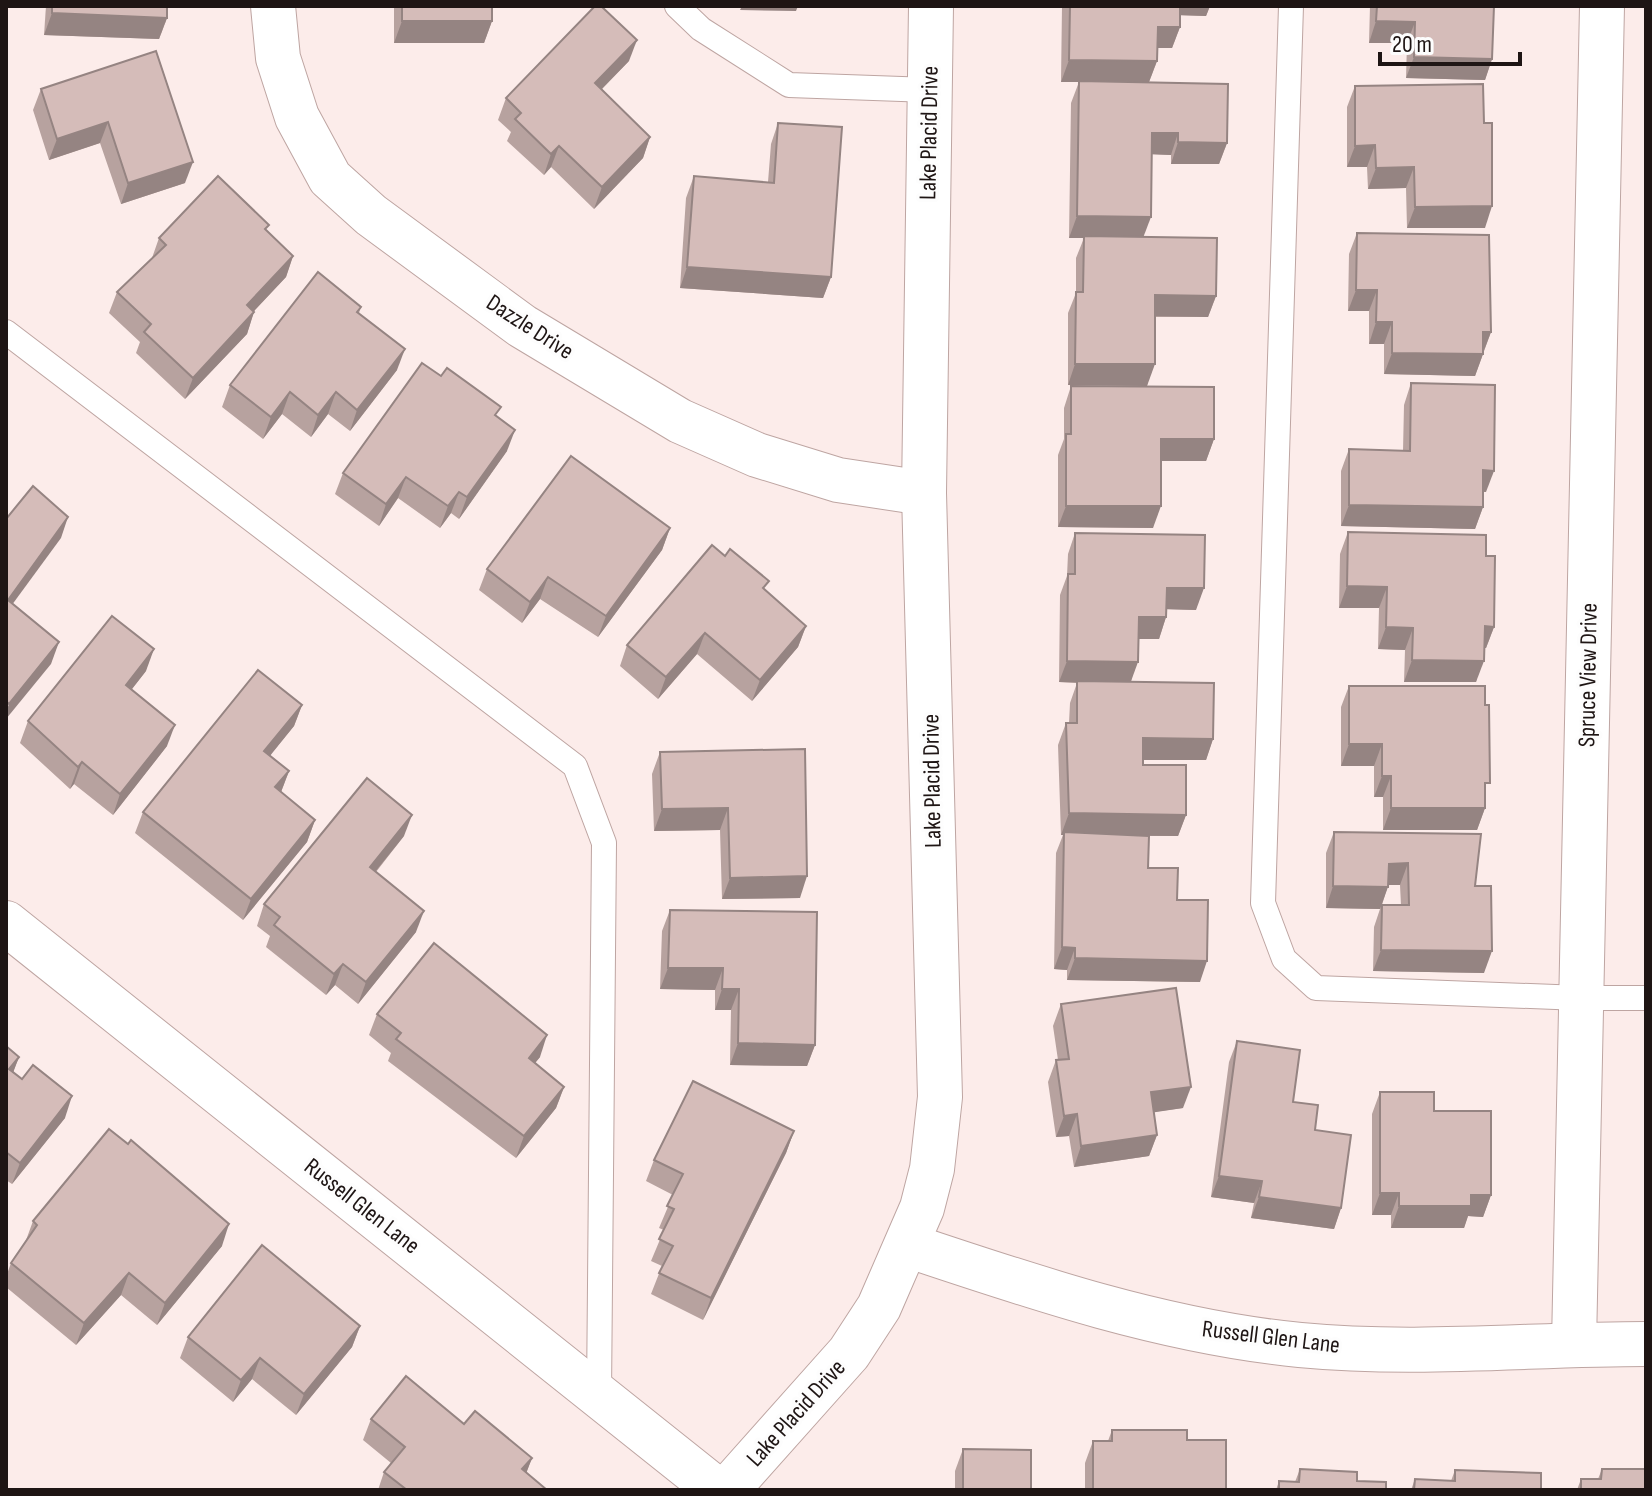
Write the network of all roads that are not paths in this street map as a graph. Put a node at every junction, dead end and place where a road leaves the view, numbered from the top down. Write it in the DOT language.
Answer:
graph roads {
  1 [pos="273,6"];
  2 [pos="677,6"];
  3 [pos="931,6"];
  4 [pos="1291,6"];
  5 [pos="1602,6"];
  6 [pos="930,90"];
  7 [pos="6,332"];
  8 [pos="924,493"];
  9 [pos="6,923"];
  10 [pos="1581,998"];
  11 [pos="1646,998"];
  12 [pos="907,1245"];
  13 [pos="1574,1344"];
  14 [pos="1646,1344"];
  15 [pos="599,1395"];
  16 [pos="717,1490"];
  17 [pos="727,1490"];
  1 -- 8 [label="street, Dazzle Drive"];
  2 -- 6 [label="lane"];
  3 -- 6 [label="street, Lake Placid Drive"];
  4 -- 10 [label="lane"];
  5 -- 10 [label="street, Spruce View Drive"];
  6 -- 8 [label="street, Lake Placid Drive"];
  7 -- 15 [label="lane"];
  8 -- 12 [label="street, Lake Placid Drive"];
  9 -- 15 [label="street, Russell Glen Lane"];
  10 -- 11 [label="lane"];
  10 -- 13 [label="street, Spruce View Drive"];
  12 -- 13 [label="street, Russell Glen Lane"];
  12 -- 17 [label="street, Lake Placid Drive"];
  13 -- 14 [label="street, Russell Glen Lane"];
  15 -- 16 [label="street, Russell Glen Lane"];
}
